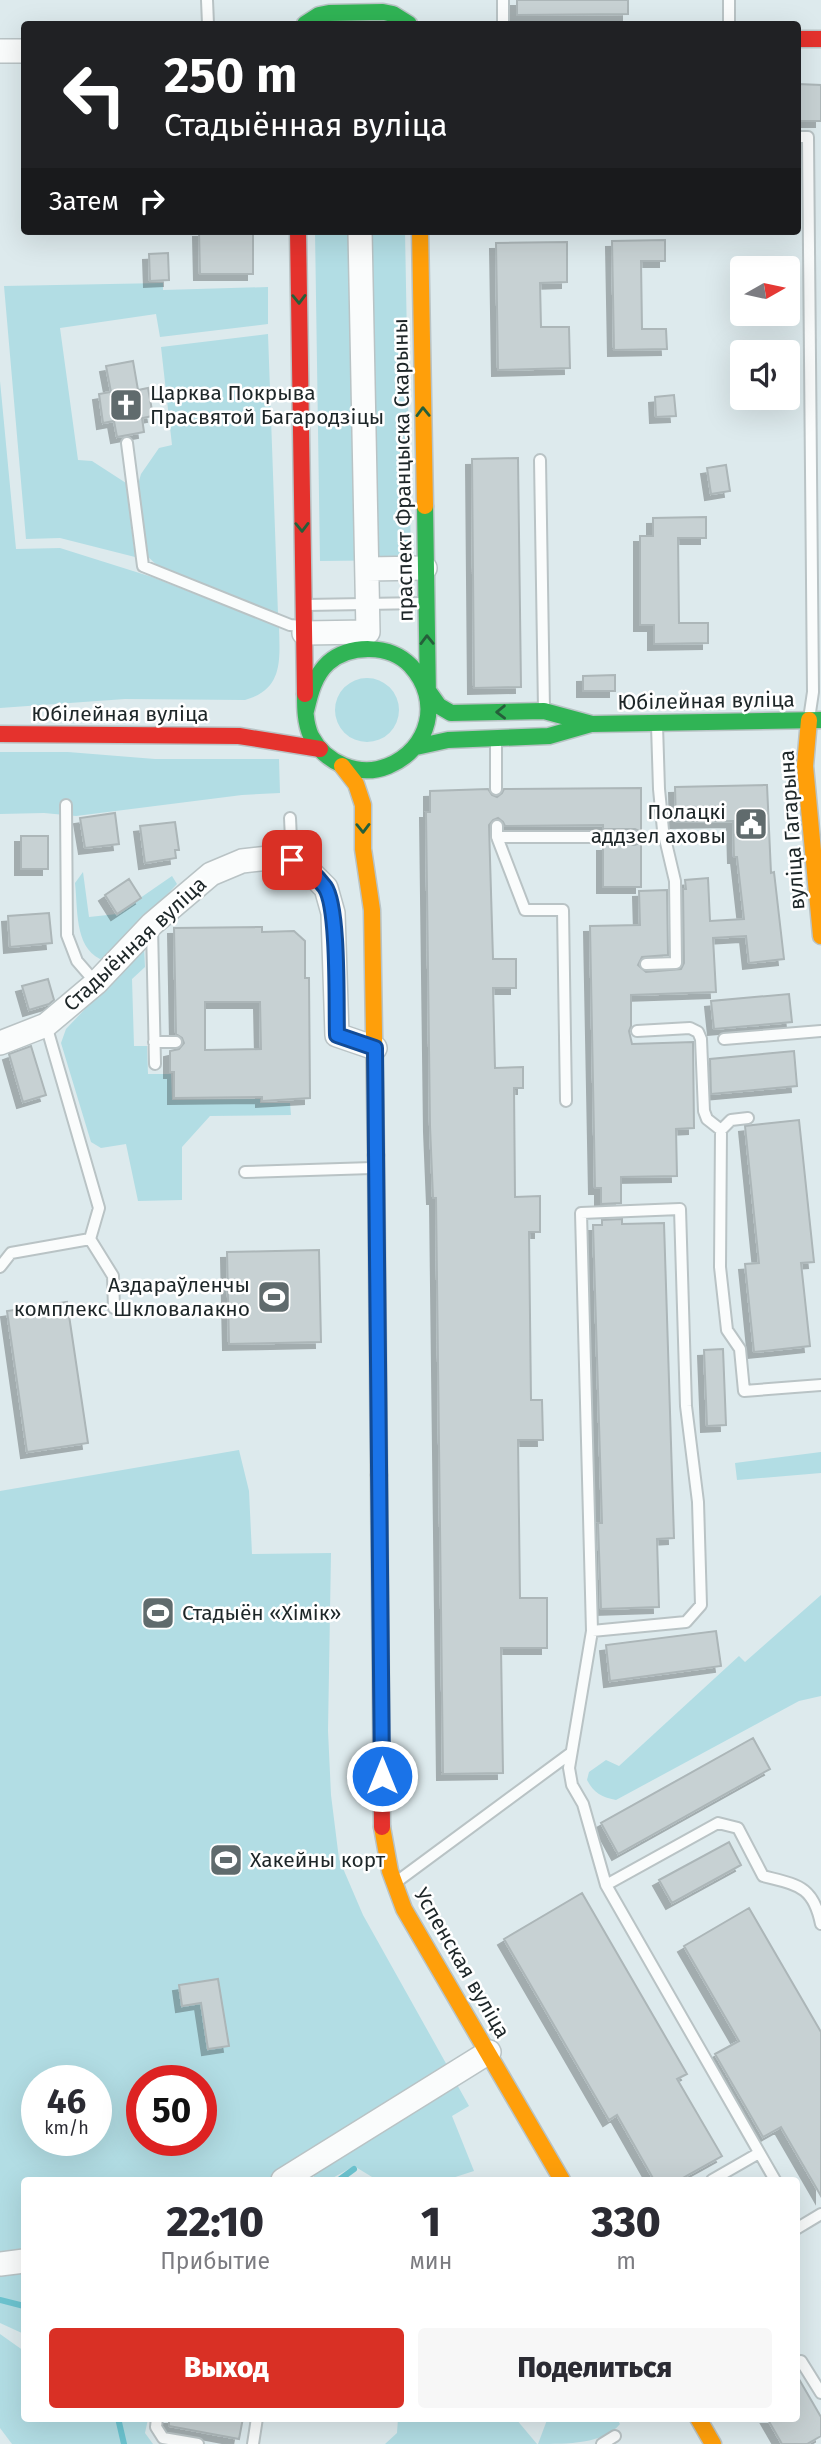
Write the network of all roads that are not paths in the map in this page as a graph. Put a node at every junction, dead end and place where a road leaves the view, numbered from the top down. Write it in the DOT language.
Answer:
graph roads {
  1 [pos="207,0"];
  2 [pos="503,0"];
  3 [pos="729,0"];
  4 [pos="356,12"];
  5 [pos="299,20"];
  6 [pos="415,20"];
  7 [pos="208,21"];
  8 [pos="503,21"];
  9 [pos="729,21"];
  10 [pos="801,39"];
  11 [pos="821,39"];
  12 [pos="0,51"];
  13 [pos="21,51"];
  14 [pos="801,137"];
  15 [pos="299,235"];
  16 [pos="360,235"];
  17 [pos="420,235"];
  18 [pos="815,359"];
  19 [pos="127,443"];
  20 [pos="540,460"];
  21 [pos="425,568"];
  22 [pos="367,569"];
  23 [pos="426,603"];
  24 [pos="304,604"];
  25 [pos="367,604"];
  26 [pos="304,629"];
  27 [pos="426,694"];
  28 [pos="307,697"];
  29 [pos="544,711"];
  30 [pos="815,720"];
  31 [pos="657,723"];
  32 [pos="592,724"];
  33 [pos="0,734"];
  34 [pos="239,736"];
  35 [pos="496,738"];
  36 [pos="416,747"];
  37 [pos="320,749"];
  38 [pos="395,764"];
  39 [pos="342,766"];
  40 [pos="383,783"];
  41 [pos="496,789"];
  42 [pos="378,805"];
  43 [pos="66,806"];
  44 [pos="290,817"];
  45 [pos="635,837"];
  46 [pos="292,860"];
  47 [pos="819,894"];
  48 [pos="372,909"];
  49 [pos="152,924"];
  50 [pos="821,936"];
  51 [pos="646,964"];
  52 [pos="96,983"];
  53 [pos="46,1025"];
  54 [pos="637,1031"];
  55 [pos="821,1031"];
  56 [pos="724,1039"];
  57 [pos="154,1042"];
  58 [pos="176,1042"];
  59 [pos="0,1043"];
  60 [pos="375,1048"];
  61 [pos="155,1064"];
  62 [pos="566,1101"];
  63 [pos="748,1118"];
  64 [pos="720,1130"];
  65 [pos="377,1168"];
  66 [pos="246,1172"];
  67 [pos="90,1239"];
  68 [pos="0,1267"];
  69 [pos="114,1308"];
  70 [pos="821,1385"];
  71 [pos="592,1631"];
  72 [pos="571,1754"];
  73 [pos="393,1885"];
  74 [pos="606,1885"];
  75 [pos="821,1924"];
  76 [pos="489,2052"];
  77 [pos="760,2152"];
  78 [pos="294,2177"];
  79 [pos="560,2177"];
  80 [pos="717,2177"];
  81 [pos="773,2177"];
  82 [pos="821,2214"];
  83 [pos="800,2223"];
  84 [pos="21,2261"];
  85 [pos="0,2263"];
  86 [pos="801,2361"];
  87 [pos="821,2393"];
  88 [pos="157,2422"];
  89 [pos="256,2422"];
  90 [pos="700,2422"];
  91 [pos="615,2436"];
  92 [pos="198,2444"];
  93 [pos="253,2444"];
  94 [pos="602,2444"];
  95 [pos="713,2444"];
  1 -- 7 [label="lane"];
  2 -- 8 [label="lane"];
  3 -- 9 [label="lane"];
  4 -- 5 [label="main road"];
  4 -- 6 [label="main road"];
  10 -- 11 [label="main road"];
  12 -- 13 [label="street"];
  14 -- 18 [label="lane"];
  15 -- 24 [label="main road, one-way"];
  16 -- 22 [label="street"];
  21 -- 17 [label="main road, праспект Францыска Скарыны, one-way"];
  18 -- 30 [label="lane"];
  19 -- 26 [label="lane"];
  20 -- 29 [label="lane"];
  21 -- 22 [label="street"];
  21 -- 23 [label="main road, праспект Францыска Скарыны"];
  22 -- 25 [label="street"];
  23 -- 25 [label="lane"];
  27 -- 23 [label="main road, праспект Францыска Скарыны, one-way"];
  24 -- 25 [label="lane"];
  24 -- 26 [label="main road"];
  25 -- 26 [label="street"];
  26 -- 28 [label="main road"];
  27 -- 28 [label="main road"];
  29 -- 27 [label="main road, Юбілейная вуліца, one-way"];
  27 -- 36 [label="main road"];
  28 -- 34 [label="main road, Юбілейная вуліца"];
  28 -- 37 [label="main road"];
  29 -- 32 [label="main road, Юбілейная вуліца"];
  30 -- 31 [label="main road, Юбілейная вуліца"];
  30 -- 47 [label="main road, вуліца Гагарына"];
  31 -- 32 [label="main road, Юбілейная вуліца"];
  31 -- 51 [label="lane"];
  32 -- 35 [label="main road, Юбілейная вуліца"];
  33 -- 34 [label="main road, Юбілейная вуліца"];
  34 -- 37 [label="main road, Юбілейная вуліца"];
  35 -- 36 [label="main road, Юбілейная вуліца"];
  35 -- 41 [label="lane"];
  36 -- 38 [label="main road"];
  37 -- 39 [label="main road"];
  38 -- 39 [label="main road"];
  38 -- 40 [label="main road"];
  39 -- 48 [label="main road, Успенская вуліца, one-way"];
  42 -- 48 [label="main road, Успенская вуліца"];
  43 -- 52 [label="lane"];
  44 -- 46 [label="lane"];
  45 -- 62 [label="lane"];
  46 -- 49 [label="street, Стадыённая вуліца"];
  46 -- 60 [label="street"];
  47 -- 50 [label="main road, вуліца Гагарына"];
  48 -- 60 [label="main road, Успенская вуліца"];
  49 -- 52 [label="street, Стадыённая вуліца"];
  49 -- 57 [label="lane"];
  52 -- 53 [label="street, Стадыённая вуліца"];
  53 -- 59 [label="street, Стадыённая вуліца"];
  53 -- 67 [label="lane"];
  54 -- 64 [label="lane"];
  55 -- 56 [label="lane"];
  57 -- 58 [label="lane"];
  57 -- 61 [label="lane"];
  60 -- 65 [label="main road, Успенская вуліца"];
  63 -- 64 [label="lane"];
  64 -- 70 [label="lane"];
  65 -- 66 [label="lane"];
  65 -- 73 [label="main road, Успенская вуліца"];
  67 -- 68 [label="lane"];
  67 -- 69 [label="lane"];
  71 -- 71 [label="lane"];
  71 -- 72 [label="lane"];
  72 -- 73 [label="lane"];
  72 -- 74 [label="lane"];
  73 -- 76 [label="main road, Успенская вуліца"];
  74 -- 75 [label="lane"];
  74 -- 77 [label="lane"];
  76 -- 78 [label="street"];
  76 -- 79 [label="main road, Успенская вуліца"];
  77 -- 80 [label="lane"];
  77 -- 81 [label="lane"];
  82 -- 83 [label="lane"];
  84 -- 85 [label="street"];
  86 -- 87 [label="lane"];
  88 -- 92 [label="lane"];
  89 -- 93 [label="lane"];
  90 -- 95 [label="main road"];
  91 -- 94 [label="lane"];
}
